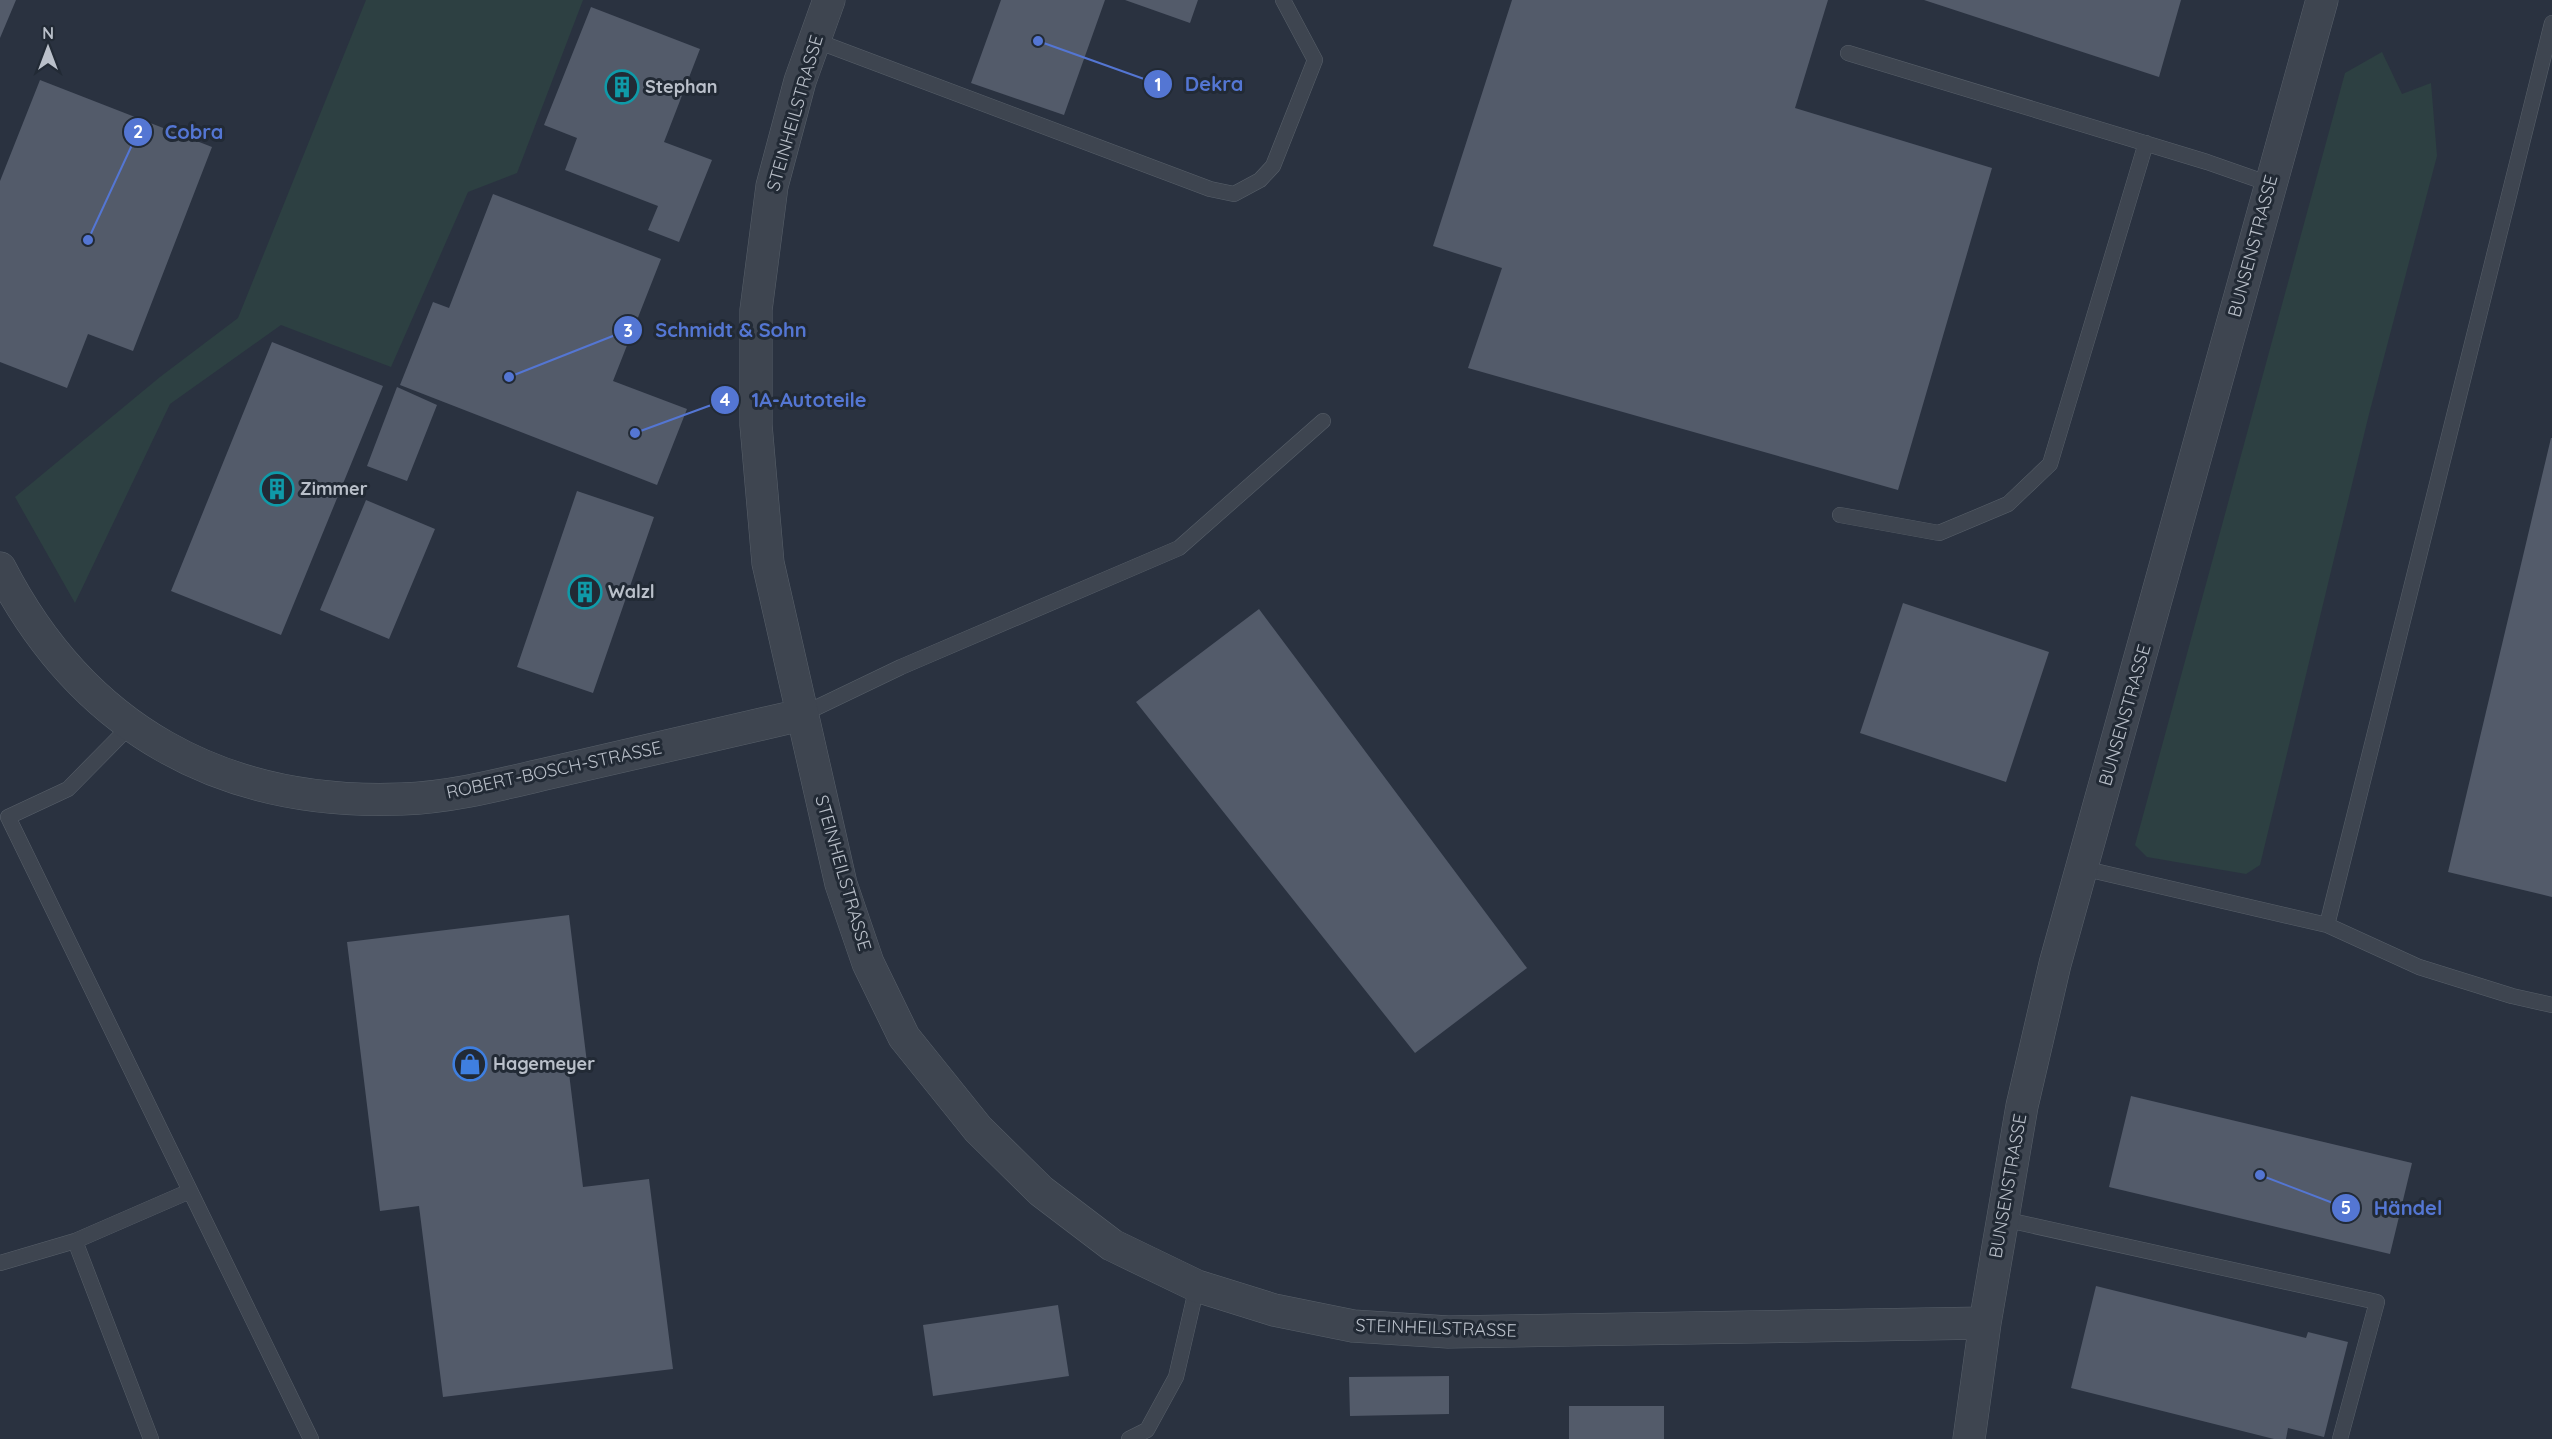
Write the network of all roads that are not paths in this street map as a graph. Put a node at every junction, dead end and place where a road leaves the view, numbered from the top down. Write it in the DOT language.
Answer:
graph roads {
  1 [pos="829,0"];
  2 [pos="1283,0"];
  3 [pos="2322,0"];
  4 [pos="2552,23"];
  5 [pos="814,40"];
  6 [pos="1848,53"];
  7 [pos="2146,143"];
  8 [pos="2270,184"];
  9 [pos="1323,421"];
  10 [pos="1840,514"];
  11 [pos="0,568"];
  12 [pos="801,715"];
  13 [pos="131,726"];
  14 [pos="0,802"];
  15 [pos="4,819"];
  16 [pos="2082,868"];
  17 [pos="2327,925"];
  18 [pos="2552,1005"];
  19 [pos="190,1191"];
  20 [pos="2002,1219"];
  21 [pos="75,1241"];
  22 [pos="0,1263"];
  23 [pos="1197,1286"];
  24 [pos="1985,1323"];
  25 [pos="151,1439"];
  26 [pos="311,1439"];
  27 [pos="1130,1439"];
  28 [pos="1969,1439"];
  29 [pos="2340,1439"];
  1 -- 5 [label="street, STEINHEILSTRASSE"];
  2 -- 5 [label="lane"];
  3 -- 8 [label="street, BUNSENSTRASSE"];
  4 -- 17 [label="lane"];
  5 -- 12 [label="street, STEINHEILSTRASSE"];
  6 -- 7 [label="lane"];
  7 -- 8 [label="lane"];
  7 -- 10 [label="lane"];
  8 -- 16 [label="street, BUNSENSTRASSE"];
  9 -- 12 [label="lane"];
  11 -- 13 [label="street, ROBERT-BOSCH-STRASSE"];
  12 -- 13 [label="street, ROBERT-BOSCH-STRASSE"];
  12 -- 23 [label="street, STEINHEILSTRASSE"];
  13 -- 15 [label="lane"];
  14 -- 15 [label="lane"];
  15 -- 19 [label="lane"];
  16 -- 17 [label="lane"];
  16 -- 20 [label="street, BUNSENSTRASSE"];
  17 -- 18 [label="lane"];
  19 -- 21 [label="lane"];
  19 -- 26 [label="lane"];
  20 -- 24 [label="street, BUNSENSTRASSE"];
  20 -- 29 [label="lane"];
  21 -- 22 [label="lane"];
  21 -- 25 [label="lane"];
  23 -- 24 [label="street, STEINHEILSTRASSE"];
  23 -- 27 [label="lane"];
  24 -- 28 [label="street, BUNSENSTRASSE"];
}
